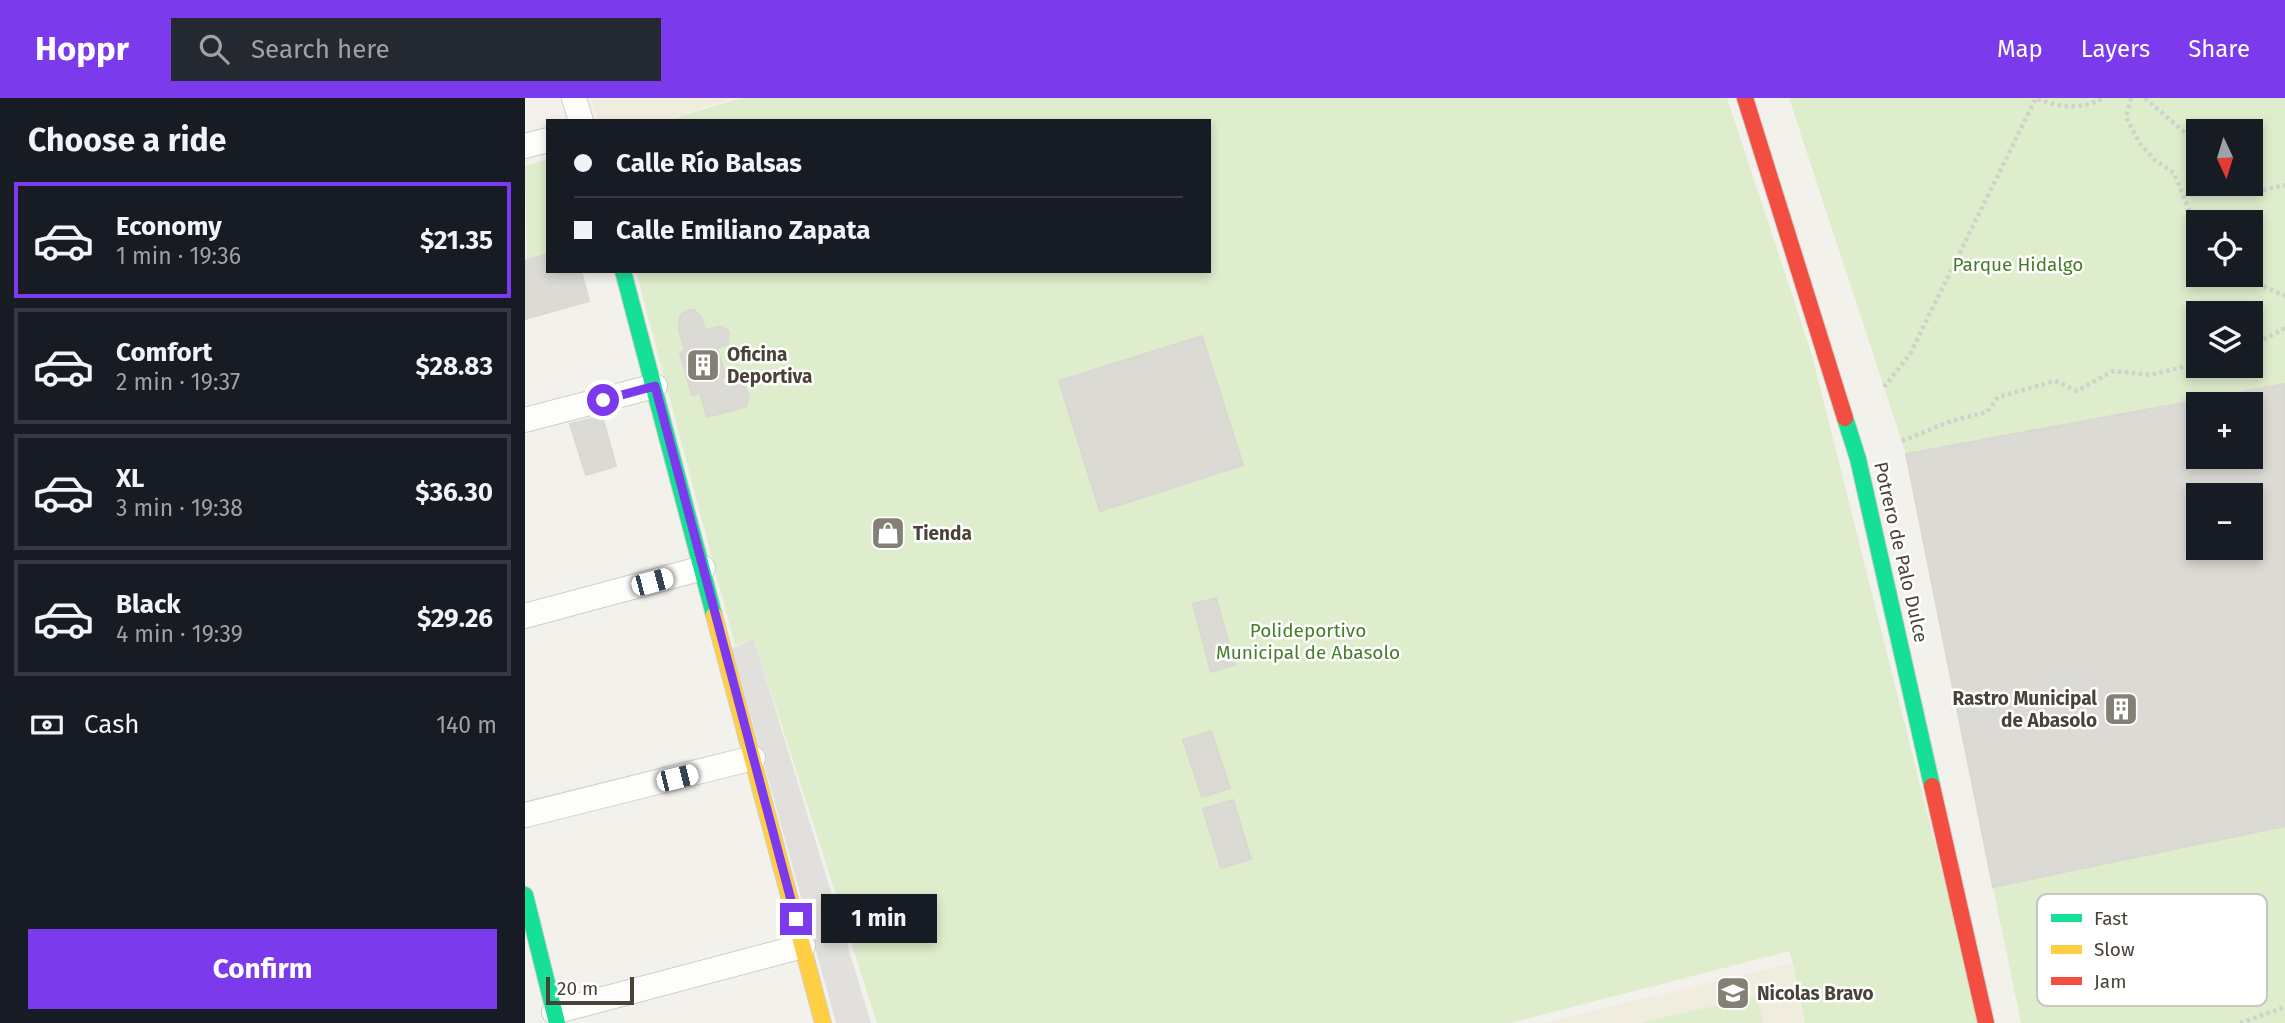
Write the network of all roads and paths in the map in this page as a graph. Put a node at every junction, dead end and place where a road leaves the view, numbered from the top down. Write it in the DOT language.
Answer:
graph roads {
  1 [pos="574,98"];
  2 [pos="1745,98"];
  3 [pos="2104,98"];
  4 [pos="2131,98"];
  5 [pos="2145,98"];
  6 [pos="580,119"];
  7 [pos="2186,134"];
  8 [pos="546,141"];
  9 [pos="525,146"];
  10 [pos="2285,185"];
  11 [pos="2263,190"];
  12 [pos="2189,210"];
  13 [pos="624,273"];
  14 [pos="2263,286"];
  15 [pos="2285,296"];
  16 [pos="2285,328"];
  17 [pos="2263,340"];
  18 [pos="2186,366"];
  19 [pos="655,386"];
  20 [pos="1884,387"];
  21 [pos="525,420"];
  22 [pos="1902,441"];
  23 [pos="703,568"];
  24 [pos="525,616"];
  25 [pos="753,758"];
  26 [pos="525,816"];
  27 [pos="525,895"];
  28 [pos="803,946"];
  29 [pos="2285,1007"];
  30 [pos="555,1017"];
  31 [pos="823,1023"];
  32 [pos="1986,1023"];
  33 [pos="2240,1023"];
  1 -- 6 [label="street"];
  2 -- 32 [label="street, Potrero de Palo Dulce"];
  3 -- 20 [label="path"];
  4 -- 12 [label="path"];
  5 -- 7 [label="path"];
  8 -- 9 [label="street"];
  10 -- 11 [label="path"];
  13 -- 19 [label="street"];
  14 -- 15 [label="path"];
  16 -- 17 [label="path"];
  18 -- 22 [label="path"];
  19 -- 21 [label="street"];
  19 -- 23 [label="street"];
  23 -- 24 [label="street"];
  23 -- 25 [label="street"];
  25 -- 26 [label="street"];
  25 -- 28 [label="street"];
  27 -- 30 [label="street"];
  28 -- 30 [label="street"];
  28 -- 31 [label="street"];
  29 -- 33 [label="path"];
}
